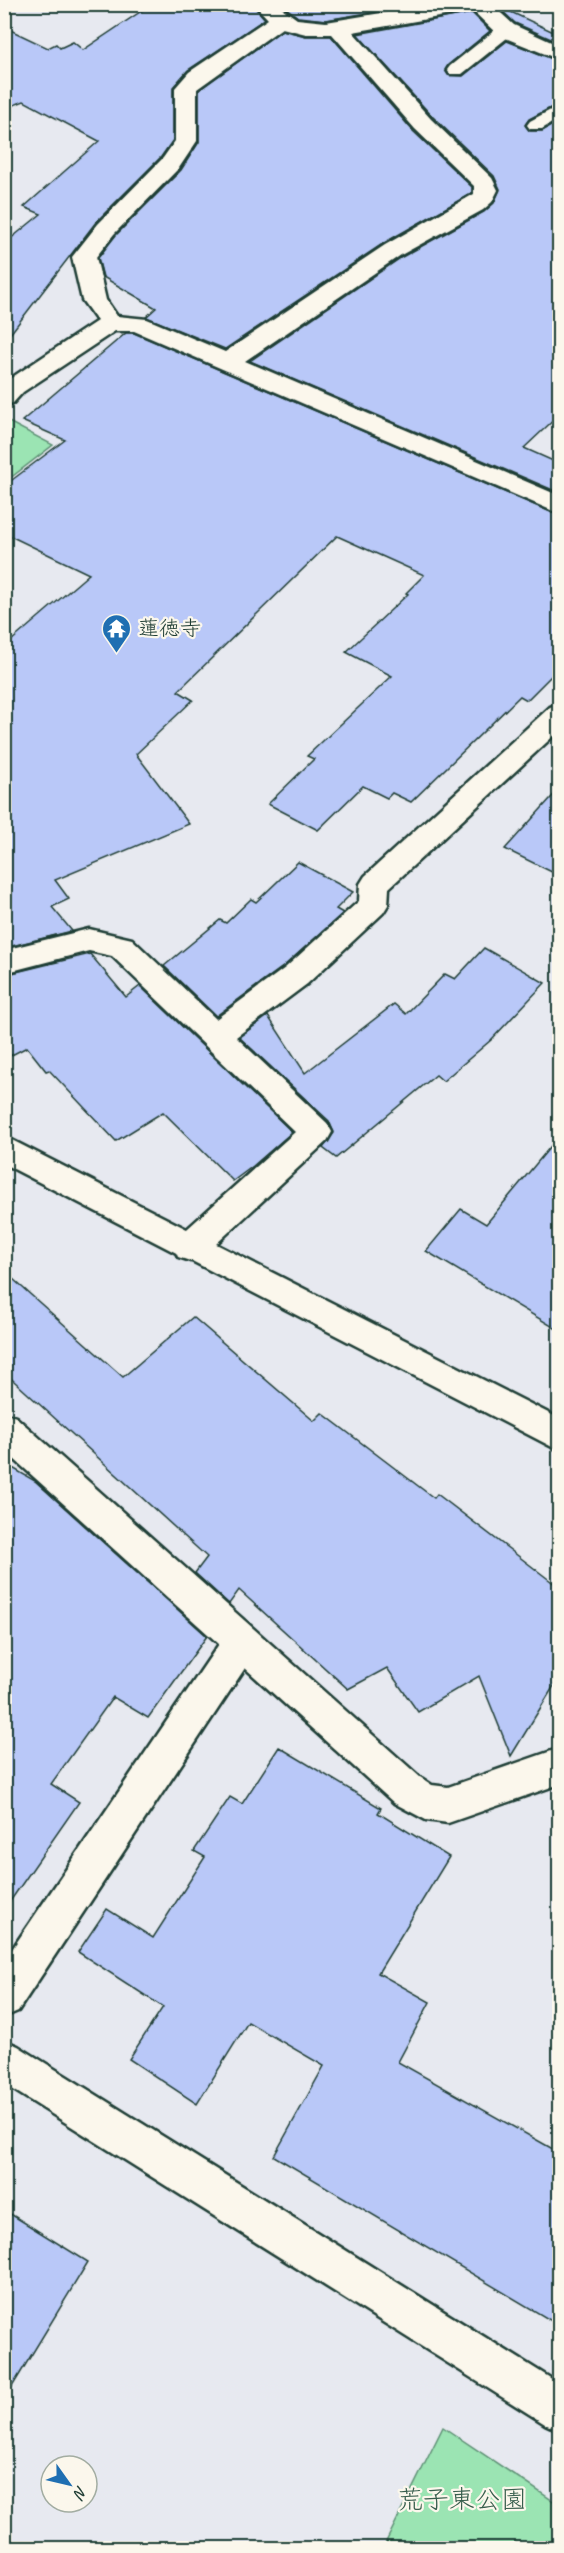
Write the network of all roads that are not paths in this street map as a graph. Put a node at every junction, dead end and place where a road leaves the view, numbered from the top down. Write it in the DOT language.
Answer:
graph roads {
  1 [pos="477,4"];
  2 [pos="272,13"];
  3 [pos="338,28"];
  4 [pos="506,30"];
  5 [pos="560,54"];
  6 [pos="456,70"];
  7 [pos="560,110"];
  8 [pos="536,125"];
  9 [pos="110,323"];
  10 [pos="227,362"];
  11 [pos="8,389"];
  12 [pos="560,506"];
  13 [pos="560,714"];
  14 [pos="4,962"];
  15 [pos="215,1036"];
  16 [pos="4,1149"];
  17 [pos="190,1247"];
  18 [pos="4,1428"];
  19 [pos="560,1436"];
  20 [pos="242,1641"];
  21 [pos="560,1766"];
  22 [pos="4,1997"];
  23 [pos="4,2060"];
  24 [pos="560,2409"];
  1 -- 3 [label="street"];
  1 -- 4 [label="street"];
  2 -- 3 [label="street"];
  2 -- 9 [label="street"];
  3 -- 10 [label="street"];
  4 -- 5 [label="street"];
  4 -- 6 [label="lane"];
  7 -- 8 [label="lane"];
  9 -- 10 [label="street"];
  9 -- 11 [label="street"];
  10 -- 12 [label="street"];
  13 -- 15 [label="street"];
  14 -- 15 [label="street"];
  15 -- 17 [label="street"];
  16 -- 17 [label="street"];
  17 -- 19 [label="street"];
  18 -- 20 [label="street"];
  20 -- 21 [label="street"];
  20 -- 22 [label="street"];
  23 -- 24 [label="street"];
}
